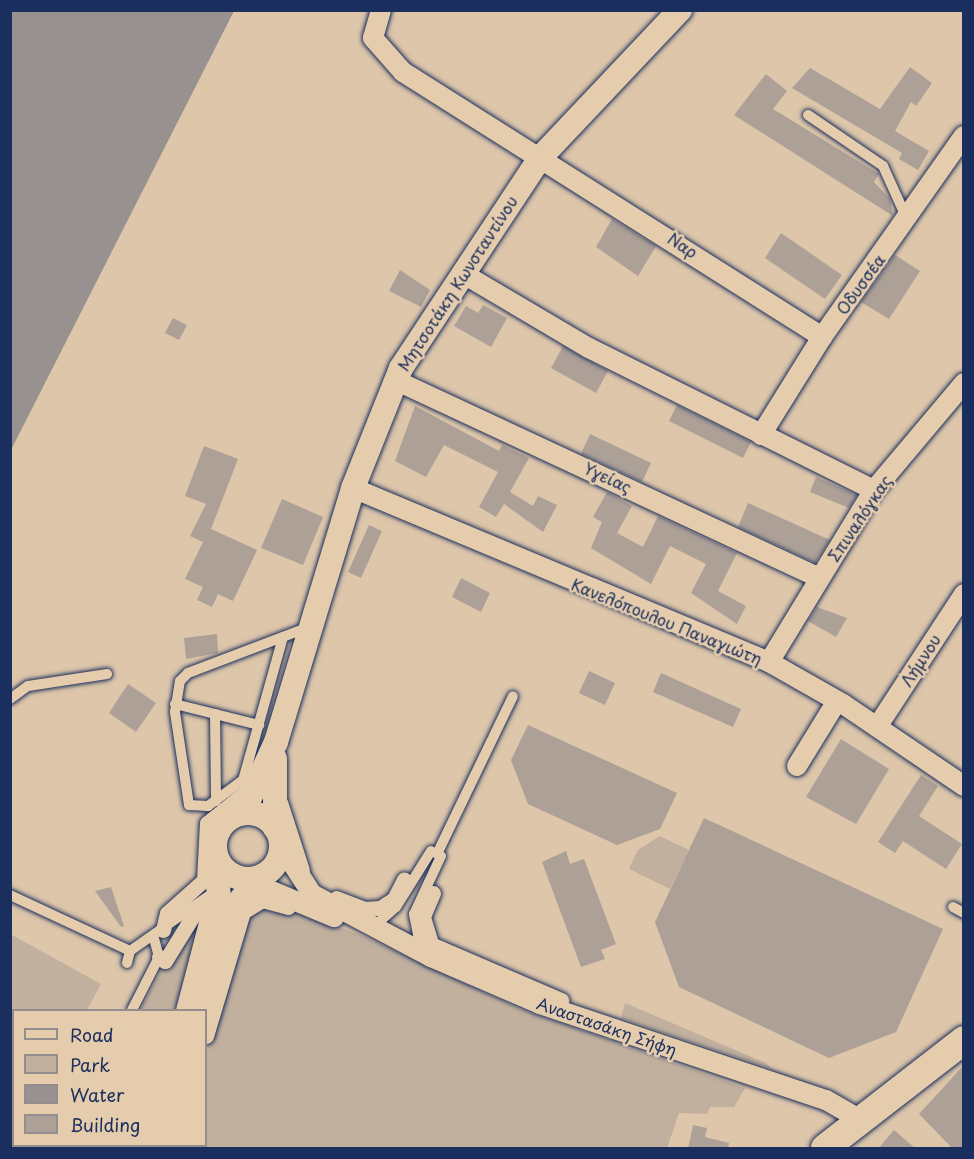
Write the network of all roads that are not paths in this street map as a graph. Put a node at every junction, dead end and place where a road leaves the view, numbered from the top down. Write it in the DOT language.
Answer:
graph roads {
  1 [pos="381,10"];
  2 [pos="680,10"];
  3 [pos="808,115"];
  4 [pos="963,136"];
  5 [pos="540,158"];
  6 [pos="907,219"];
  7 [pos="462,273"];
  8 [pos="822,338"];
  9 [pos="395,380"];
  10 [pos="963,383"];
  11 [pos="761,435"];
  12 [pos="353,488"];
  13 [pos="874,490"];
  14 [pos="819,578"];
  15 [pos="963,594"];
  16 [pos="309,627"];
  17 [pos="283,637"];
  18 [pos="769,663"];
  19 [pos="107,674"];
  20 [pos="513,696"];
  21 [pos="10,699"];
  22 [pos="837,701"];
  23 [pos="175,704"];
  24 [pos="215,714"];
  25 [pos="877,727"];
  26 [pos="268,734"];
  27 [pos="797,766"];
  28 [pos="963,786"];
  29 [pos="264,788"];
  30 [pos="224,809"];
  31 [pos="278,837"];
  32 [pos="436,854"];
  33 [pos="216,856"];
  34 [pos="404,879"];
  35 [pos="251,880"];
  36 [pos="220,888"];
  37 [pos="433,893"];
  38 [pos="10,895"];
  39 [pos="326,903"];
  40 [pos="953,907"];
  41 [pos="963,913"];
  42 [pos="365,924"];
  43 [pos="158,934"];
  44 [pos="219,936"];
  45 [pos="130,951"];
  46 [pos="423,952"];
  47 [pos="159,957"];
  48 [pos="127,963"];
  49 [pos="561,1000"];
  50 [pos="133,1009"];
  51 [pos="184,1009"];
  52 [pos="198,1009"];
  53 [pos="207,1028"];
  54 [pos="963,1040"];
  55 [pos="861,1120"];
  56 [pos="825,1149"];
  1 -- 5 [label="street"];
  2 -- 5 [label="street, Μητσοτάκη Κωνσταντίνου"];
  3 -- 6 [label="lane"];
  4 -- 6 [label="street, Οδυσσέα"];
  5 -- 7 [label="street, Μητσοτάκη Κωνσταντίνου"];
  5 -- 8 [label="street, Ναρ"];
  6 -- 8 [label="street, Οδυσσέα"];
  7 -- 9 [label="street, Μητσοτάκη Κωνσταντίνου"];
  7 -- 11 [label="street"];
  8 -- 11 [label="street, Οδυσσέα"];
  9 -- 12 [label="street, Μητσοτάκη Κωνσταντίνου"];
  9 -- 14 [label="street, Υγείας"];
  10 -- 13 [label="street, Σπιναλόγκας"];
  11 -- 13 [label="street"];
  12 -- 16 [label="street, Μητσοτάκη Κωνσταντίνου"];
  12 -- 18 [label="street, Κανελόπουλου Παναγιώτη"];
  13 -- 14 [label="street, Σπιναλόγκας"];
  14 -- 18 [label="street, Σπιναλόγκας"];
  15 -- 25 [label="street, Λήμνου"];
  16 -- 17 [label="lane"];
  16 -- 26 [label="street, Μητσοτάκη Κωνσταντίνου"];
  17 -- 23 [label="lane"];
  17 -- 26 [label="lane"];
  18 -- 22 [label="street, Κανελόπουλου Παναγιώτη"];
  19 -- 21 [label="lane"];
  20 -- 32 [label="lane"];
  22 -- 25 [label="street, Κανελόπουλου Παναγιώτη"];
  22 -- 27 [label="street"];
  23 -- 24 [label="lane"];
  23 -- 30 [label="lane"];
  24 -- 26 [label="lane"];
  24 -- 30 [label="lane"];
  25 -- 28 [label="street, Κανελόπουλου Παναγιώτη"];
  26 -- 29 [label="street, Μητσοτάκη Κωνσταντίνου"];
  26 -- 30 [label="lane"];
  29 -- 30 [label="street, Μητσοτάκη Κωνσταντίνου"];
  29 -- 31 [label="street"];
  29 -- 39 [label="street"];
  29 -- 43 [label="street"];
  30 -- 31 [label="street"];
  30 -- 33 [label="street"];
  31 -- 35 [label="street"];
  31 -- 39 [label="street"];
  32 -- 42 [label="lane"];
  32 -- 46 [label="lane"];
  33 -- 35 [label="street"];
  33 -- 36 [label="street"];
  34 -- 39 [label="street"];
  35 -- 39 [label="street"];
  35 -- 44 [label="street"];
  36 -- 43 [label="lane"];
  36 -- 44 [label="street"];
  37 -- 49 [label="street"];
  38 -- 45 [label="lane"];
  39 -- 42 [label="street, Αναστασάκη Σήφη"];
  39 -- 44 [label="street"];
  40 -- 41 [label="lane"];
  42 -- 46 [label="street, Αναστασάκη Σήφη"];
  43 -- 45 [label="lane"];
  43 -- 47 [label="lane"];
  44 -- 47 [label="street"];
  44 -- 51 [label="street"];
  44 -- 52 [label="street"];
  44 -- 53 [label="street"];
  45 -- 48 [label="lane"];
  46 -- 55 [label="street, Αναστασάκη Σήφη"];
  47 -- 50 [label="lane"];
  54 -- 55 [label="main road"];
  55 -- 56 [label="main road"];
}
